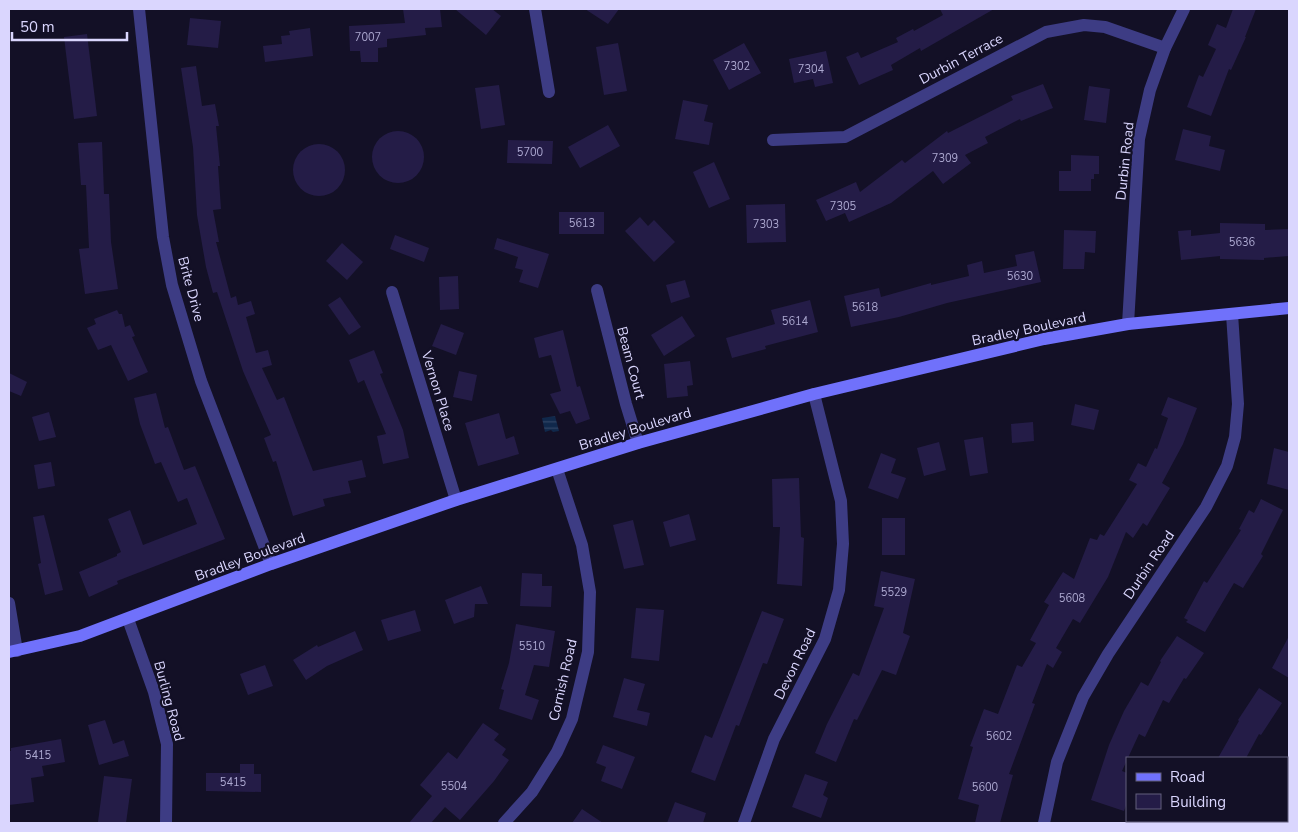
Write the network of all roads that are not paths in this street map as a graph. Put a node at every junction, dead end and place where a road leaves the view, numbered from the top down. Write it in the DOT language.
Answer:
graph roads {
  1 [pos="139,9"];
  2 [pos="536,9"];
  3 [pos="1184,9"];
  4 [pos="1165,48"];
  5 [pos="549,92"];
  6 [pos="773,140"];
  7 [pos="597,290"];
  8 [pos="392,292"];
  9 [pos="1289,308"];
  10 [pos="1232,314"];
  11 [pos="1128,324"];
  12 [pos="814,394"];
  13 [pos="638,443"];
  14 [pos="557,469"];
  15 [pos="456,500"];
  16 [pos="271,564"];
  17 [pos="9,603"];
  18 [pos="128,619"];
  19 [pos="13,652"];
  20 [pos="1289,775"];
  21 [pos="1288,783"];
  22 [pos="166,823"];
  23 [pos="504,823"];
  24 [pos="744,823"];
  25 [pos="1044,823"];
  1 -- 16 [label="street, Brite Drive"];
  2 -- 5 [label="street"];
  3 -- 4 [label="street, Durbin Road"];
  4 -- 6 [label="street, Durbin Terrace"];
  4 -- 11 [label="street, Durbin Road"];
  7 -- 13 [label="street, Beam Court"];
  8 -- 15 [label="street, Vernon Place"];
  9 -- 10 [label="main road, Bradley Boulevard"];
  10 -- 11 [label="main road, Bradley Boulevard"];
  10 -- 25 [label="street, Durbin Road"];
  11 -- 12 [label="main road, Bradley Boulevard"];
  12 -- 13 [label="main road, Bradley Boulevard"];
  12 -- 24 [label="street, Devon Road"];
  13 -- 14 [label="main road, Bradley Boulevard"];
  14 -- 15 [label="main road, Bradley Boulevard"];
  14 -- 23 [label="street, Cornish Road"];
  15 -- 16 [label="main road, Bradley Boulevard"];
  16 -- 18 [label="main road, Bradley Boulevard"];
  17 -- 19 [label="street"];
  18 -- 19 [label="main road, Bradley Boulevard"];
  18 -- 22 [label="street, Burling Road"];
  20 -- 21 [label="street"];
}
